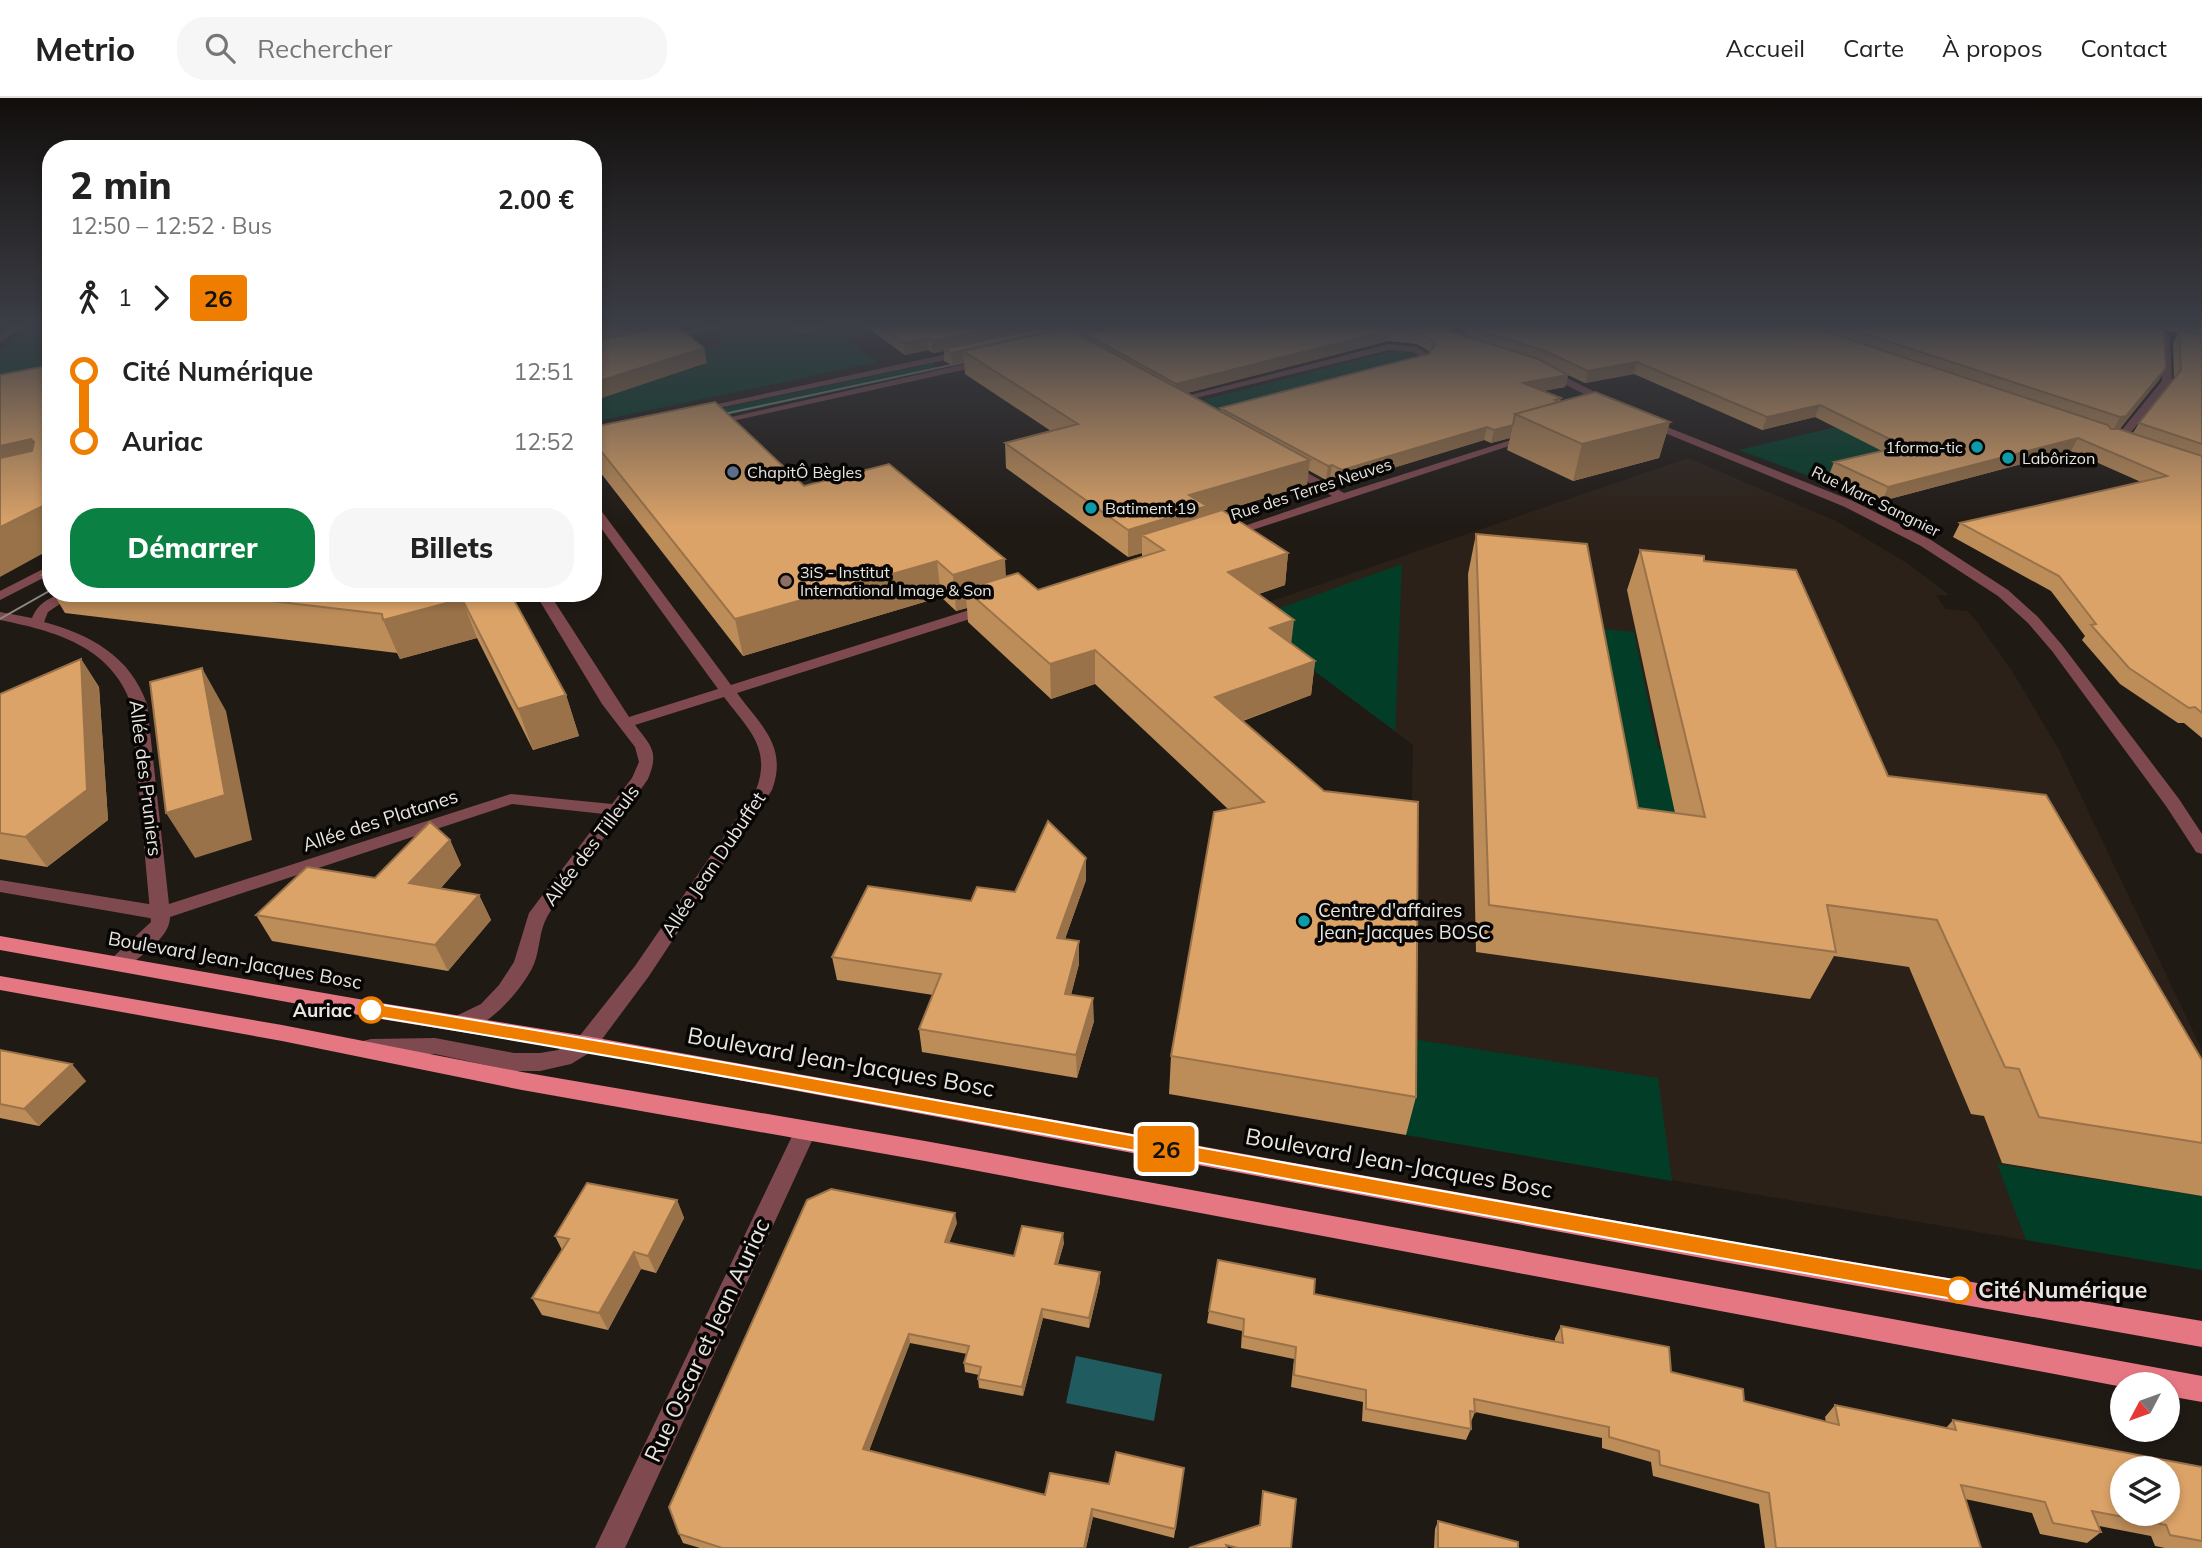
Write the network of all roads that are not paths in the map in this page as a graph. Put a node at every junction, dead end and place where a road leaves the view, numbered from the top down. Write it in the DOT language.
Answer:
graph roads {
  1 [pos="783,392"];
  2 [pos="851,392"];
  3 [pos="1198,392"];
  4 [pos="1586,392"];
  5 [pos="2159,392"];
  6 [pos="1188,411"];
  7 [pos="688,412"];
  8 [pos="1631,414"];
  9 [pos="1601,416"];
  10 [pos="693,426"];
  11 [pos="2095,432"];
  12 [pos="1544,433"];
  13 [pos="2108,436"];
  14 [pos="2133,445"];
  15 [pos="1271,457"];
  16 [pos="1342,497"];
  17 [pos="602,520"];
  18 [pos="1210,539"];
  19 [pos="42,574"];
  20 [pos="0,596"];
  21 [pos="55,602"];
  22 [pos="548,602"];
  23 [pos="1009,602"];
  24 [pos="0,616"];
  25 [pos="36,625"];
  26 [pos="727,691"];
  27 [pos="626,723"];
  28 [pos="616,810"];
  29 [pos="2202,848"];
  30 [pos="0,886"];
  31 [pos="161,913"];
  32 [pos="0,943"];
  33 [pos="118,964"];
  34 [pos="0,983"];
  35 [pos="458,1024"];
  36 [pos="586,1044"];
  37 [pos="357,1047"];
  38 [pos="806,1132"];
  39 [pos="2202,1334"];
  40 [pos="2202,1390"];
  41 [pos="610,1548"];
  1 -- 7 [label="street"];
  2 -- 10 [label="street"];
  3 -- 6 [label="street"];
  4 -- 8 [label="street, Rue Marc Sangnier"];
  5 -- 13 [label="street"];
  8 -- 9 [label="street"];
  8 -- 29 [label="street, Rue Marc Sangnier"];
  11 -- 13 [label="street"];
  12 -- 16 [label="street, Rue des Terres Neuves"];
  13 -- 14 [label="street"];
  15 -- 16 [label="street"];
  16 -- 18 [label="street, Rue des Terres Neuves"];
  17 -- 26 [label="street, Allée Jean Dubuffet"];
  19 -- 20 [label="street"];
  21 -- 25 [label="street"];
  22 -- 27 [label="street"];
  23 -- 26 [label="street"];
  24 -- 25 [label="street, Allée des Pruniers"];
  25 -- 31 [label="street, Allée des Pruniers"];
  26 -- 27 [label="street"];
  26 -- 36 [label="street, Allée Jean Dubuffet"];
  27 -- 28 [label="street, Allée des Tilleuls"];
  28 -- 31 [label="street, Allée des Platanes"];
  28 -- 35 [label="street, Allée des Tilleuls"];
  30 -- 31 [label="street"];
  31 -- 33 [label="street"];
  32 -- 33 [label="main road, Boulevard Jean-Jacques Bosc"];
  33 -- 35 [label="main road, Boulevard Jean-Jacques Bosc"];
  34 -- 37 [label="main road"];
  35 -- 36 [label="main road, Boulevard Jean-Jacques Bosc"];
  36 -- 37 [label="street"];
  36 -- 39 [label="main road, Boulevard Jean-Jacques Bosc"];
  37 -- 38 [label="main road"];
  38 -- 40 [label="main road"];
  38 -- 41 [label="street, Rue Oscar et Jean Auriac"];
}
